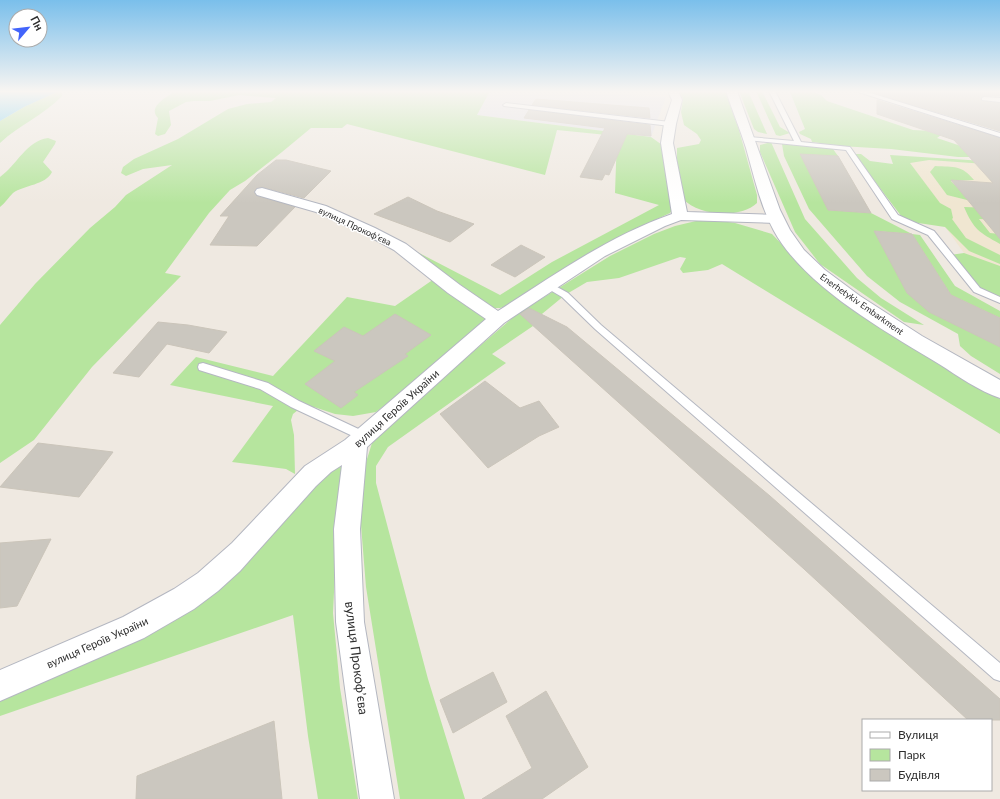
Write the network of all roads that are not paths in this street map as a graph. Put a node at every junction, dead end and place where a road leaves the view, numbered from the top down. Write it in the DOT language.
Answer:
graph roads {
  1 [pos="669,128"];
  2 [pos="745,128"];
  3 [pos="791,128"];
  4 [pos="978,128"];
  5 [pos="1000,135"];
  6 [pos="749,139"];
  7 [pos="798,143"];
  8 [pos="262,192"];
  9 [pos="680,216"];
  10 [pos="776,219"];
  11 [pos="548,285"];
  12 [pos="1000,300"];
  13 [pos="498,319"];
  14 [pos="203,367"];
  15 [pos="1000,390"];
  16 [pos="360,441"];
  17 [pos="1000,673"];
  18 [pos="0,686"];
  19 [pos="377,799"];
  1 -- 9 [label="street"];
  2 -- 6 [label="street, Enerhetykiv Embarkment"];
  3 -- 7 [label="lane"];
  4 -- 5 [label="lane"];
  6 -- 7 [label="lane"];
  6 -- 10 [label="street, Enerhetykiv Embarkment"];
  7 -- 12 [label="lane"];
  8 -- 13 [label="street, вулиця Прокофʼєва"];
  9 -- 10 [label="street, вулиця Героїв України"];
  9 -- 11 [label="street, вулиця Героїв України"];
  10 -- 15 [label="street, Enerhetykiv Embarkment"];
  11 -- 13 [label="street, вулиця Героїв України"];
  11 -- 17 [label="lane"];
  13 -- 16 [label="street, вулиця Героїв України"];
  14 -- 16 [label="lane"];
  16 -- 18 [label="street, вулиця Героїв України"];
  16 -- 19 [label="street, вулиця Прокофʼєва"];
}
